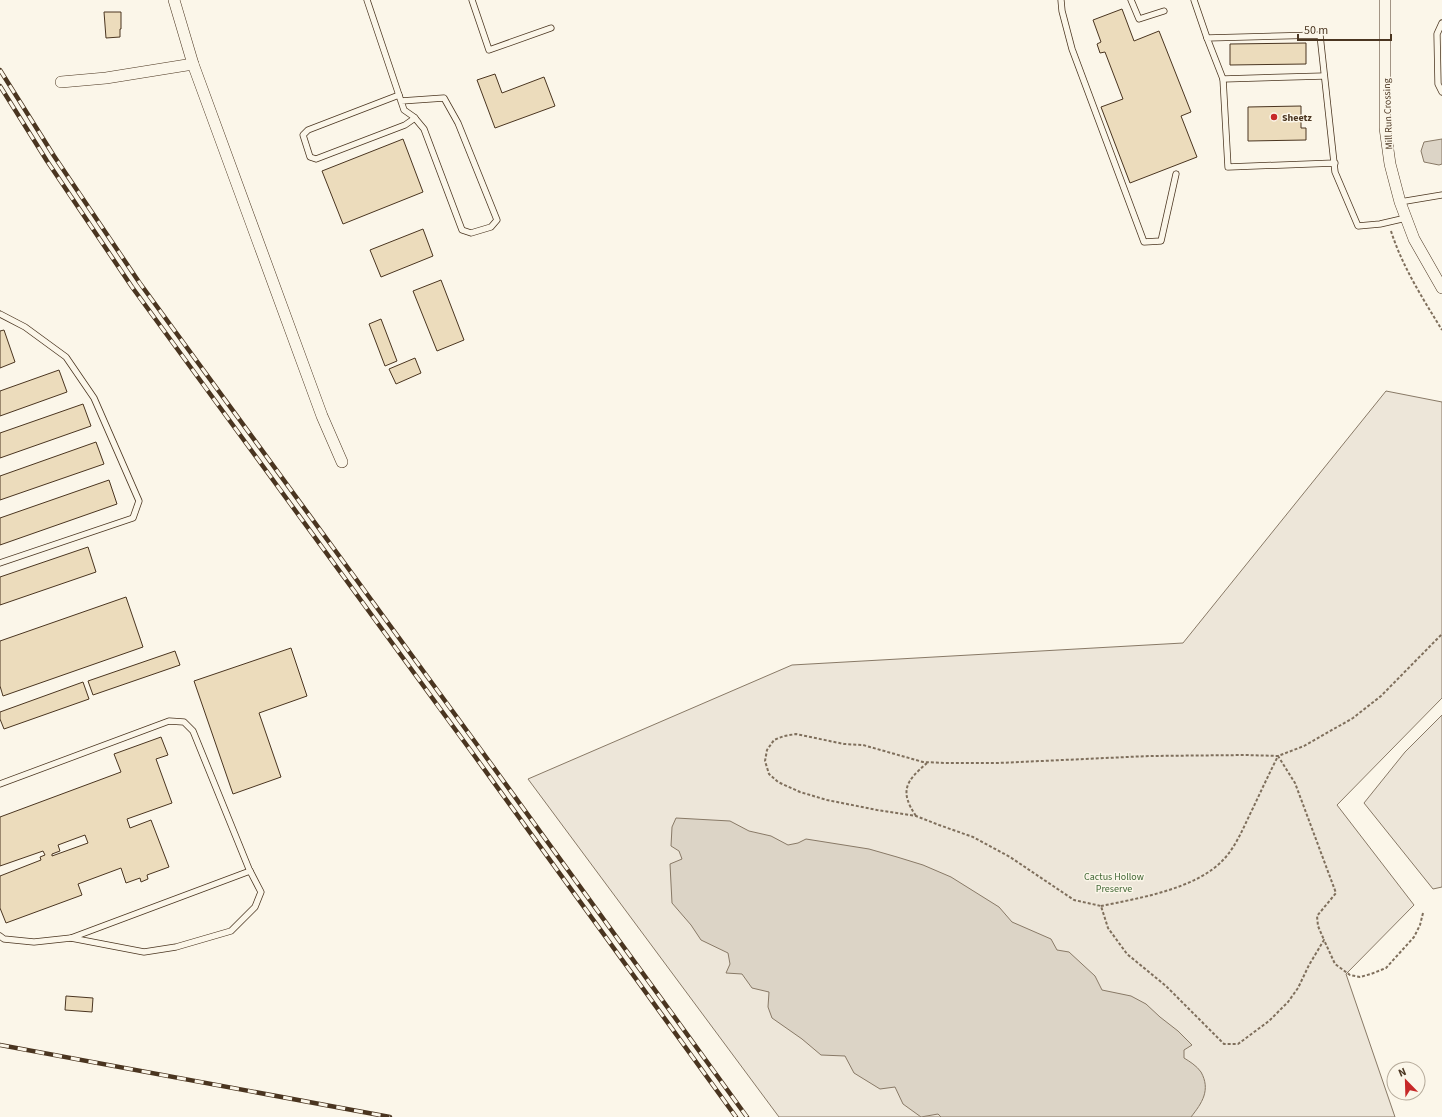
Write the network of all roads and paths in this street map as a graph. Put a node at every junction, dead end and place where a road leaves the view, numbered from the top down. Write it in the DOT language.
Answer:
graph roads {
  1 [pos="174,0"];
  2 [pos="367,0"];
  3 [pos="472,0"];
  4 [pos="1061,0"];
  5 [pos="1131,0"];
  6 [pos="1194,0"];
  7 [pos="1385,0"];
  8 [pos="1164,11"];
  9 [pos="1442,23"];
  10 [pos="551,28"];
  11 [pos="1206,38"];
  12 [pos="1440,63"];
  13 [pos="193,64"];
  14 [pos="1324,76"];
  15 [pos="1223,79"];
  16 [pos="61,82"];
  17 [pos="1442,92"];
  18 [pos="400,98"];
  19 [pos="415,118"];
  20 [pos="1335,163"];
  21 [pos="1176,174"];
  22 [pos="1442,195"];
  23 [pos="1400,202"];
  24 [pos="1406,218"];
  25 [pos="1388,222"];
  26 [pos="1442,288"];
  27 [pos="0,314"];
  28 [pos="1442,330"];
  29 [pos="342,462"];
  30 [pos="0,563"];
  31 [pos="1442,634"];
  32 [pos="1278,756"];
  33 [pos="928,762"];
  34 [pos="0,784"];
  35 [pos="916,816"];
  36 [pos="250,871"];
  37 [pos="1101,906"];
  38 [pos="1423,913"];
  39 [pos="0,936"];
  40 [pos="71,938"];
  41 [pos="1324,940"];
  1 -- 13 [label="street"];
  2 -- 18 [label="lane"];
  3 -- 10 [label="lane"];
  4 -- 21 [label="lane"];
  5 -- 8 [label="lane"];
  6 -- 11 [label="lane"];
  7 -- 23 [label="street, Mill Run Crossing"];
  9 -- 12 [label="lane"];
  11 -- 14 [label="lane"];
  11 -- 15 [label="lane"];
  12 -- 17 [label="lane"];
  13 -- 16 [label="street"];
  13 -- 29 [label="street"];
  14 -- 15 [label="lane"];
  14 -- 20 [label="lane"];
  15 -- 20 [label="lane"];
  18 -- 19 [label="lane"];
  18 -- 19 [label="lane"];
  18 -- 19 [label="lane"];
  20 -- 25 [label="lane"];
  22 -- 23 [label="lane"];
  23 -- 24 [label="street, Mill Run Crossing"];
  24 -- 25 [label="lane"];
  24 -- 26 [label="street, Mill Run Crossing"];
  25 -- 28 [label="path"];
  27 -- 30 [label="lane"];
  31 -- 32 [label="path"];
  32 -- 33 [label="path"];
  32 -- 37 [label="path"];
  32 -- 41 [label="path"];
  33 -- 35 [label="path"];
  33 -- 35 [label="path"];
  34 -- 36 [label="lane"];
  35 -- 37 [label="path"];
  36 -- 40 [label="lane"];
  36 -- 40 [label="lane"];
  37 -- 41 [label="path"];
  38 -- 41 [label="path"];
  39 -- 40 [label="lane"];
}
